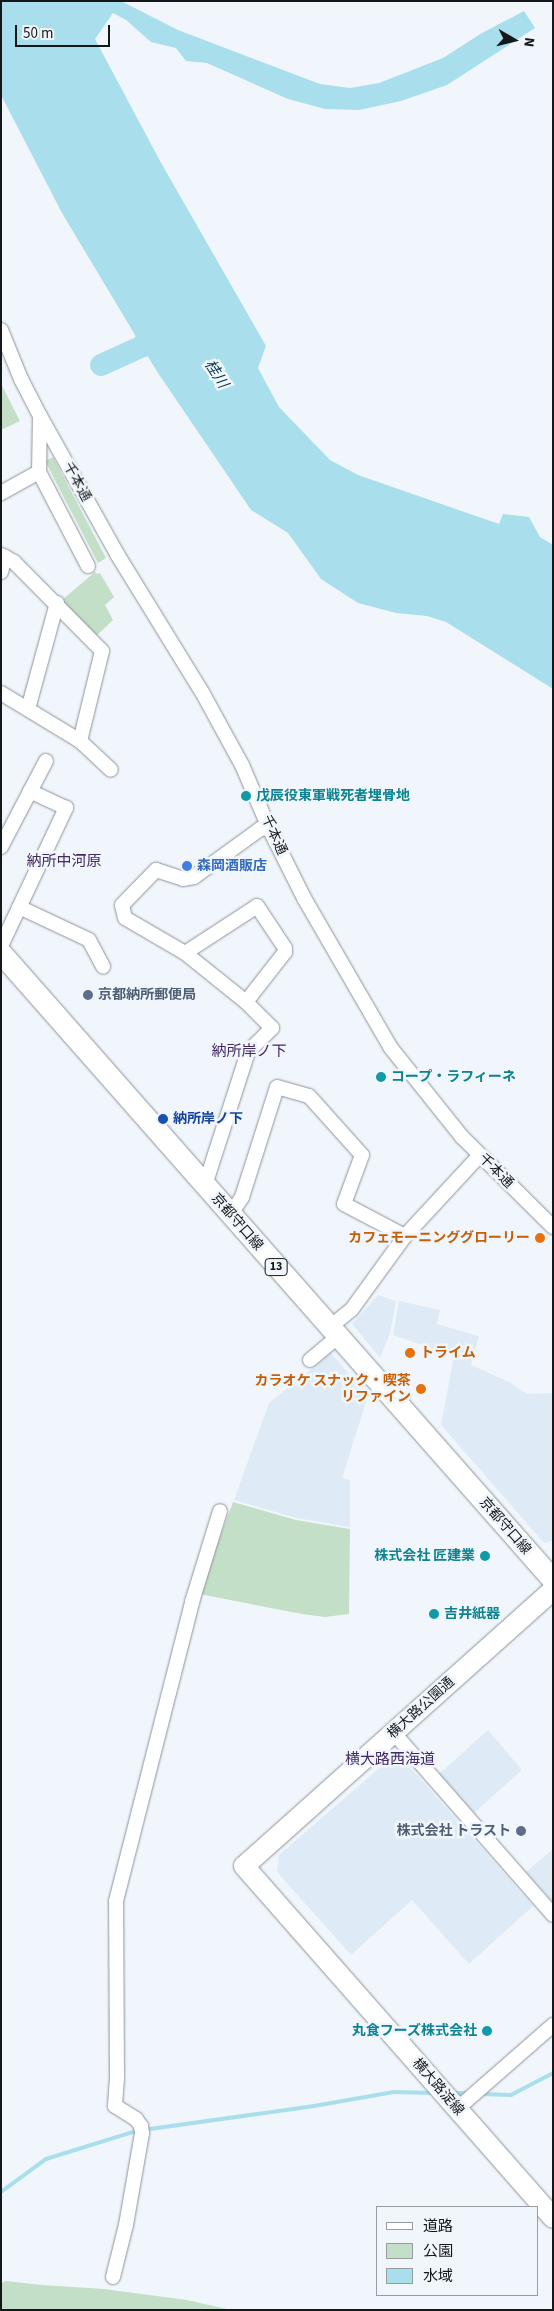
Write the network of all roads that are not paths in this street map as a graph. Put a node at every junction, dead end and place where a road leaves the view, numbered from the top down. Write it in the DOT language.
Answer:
graph roads {
  1 [pos="1,330"];
  2 [pos="40,416"];
  3 [pos="39,472"];
  4 [pos="1,493"];
  5 [pos="3,556"];
  6 [pos="88,566"];
  7 [pos="1,572"];
  8 [pos="57,604"];
  9 [pos="1,693"];
  10 [pos="28,709"];
  11 [pos="80,742"];
  12 [pos="46,761"];
  13 [pos="111,770"];
  14 [pos="30,791"];
  15 [pos="269,828"];
  16 [pos="1,847"];
  17 [pos="19,907"];
  18 [pos="1,946"];
  19 [pos="1,953"];
  20 [pos="185,953"];
  21 [pos="103,966"];
  22 [pos="246,1002"];
  23 [pos="480,1155"];
  24 [pos="206,1186"];
  25 [pos="230,1215"];
  26 [pos="553,1227"];
  27 [pos="405,1236"];
  28 [pos="334,1332"];
  29 [pos="310,1360"];
  30 [pos="220,1511"];
  31 [pos="553,1580"];
  32 [pos="553,1590"];
  33 [pos="393,1732"];
  34 [pos="244,1866"];
  35 [pos="553,1915"];
  36 [pos="553,2025"];
  37 [pos="457,2109"];
  38 [pos="553,2218"];
  39 [pos="113,2277"];
  1 -- 2 [label="street, 千本通"];
  2 -- 3 [label="street"];
  2 -- 15 [label="street, 千本通"];
  3 -- 4 [label="street"];
  3 -- 6 [label="street"];
  5 -- 7 [label="street"];
  5 -- 8 [label="street"];
  8 -- 10 [label="street"];
  8 -- 11 [label="street"];
  9 -- 10 [label="street"];
  10 -- 11 [label="street"];
  11 -- 13 [label="street"];
  12 -- 14 [label="street"];
  14 -- 16 [label="street"];
  14 -- 17 [label="street"];
  15 -- 20 [label="street"];
  15 -- 23 [label="street, 千本通"];
  17 -- 18 [label="street"];
  17 -- 21 [label="street"];
  19 -- 24 [label="main road, 京都守口線 / 13"];
  20 -- 22 [label="street"];
  20 -- 22 [label="street"];
  22 -- 24 [label="street"];
  23 -- 26 [label="street, 千本通"];
  23 -- 27 [label="street"];
  24 -- 25 [label="main road, 京都守口線 / 13"];
  25 -- 27 [label="street"];
  25 -- 28 [label="main road, 京都守口線 / 13"];
  27 -- 28 [label="street"];
  28 -- 29 [label="street"];
  28 -- 31 [label="main road, 京都守口線 / 13"];
  30 -- 39 [label="street"];
  32 -- 33 [label="street, 横大路公園通"];
  33 -- 34 [label="street, 横大路公園通"];
  33 -- 35 [label="street"];
  34 -- 37 [label="street, 横大路淀線"];
  36 -- 37 [label="street"];
  37 -- 38 [label="street, 横大路淀線"];
}
